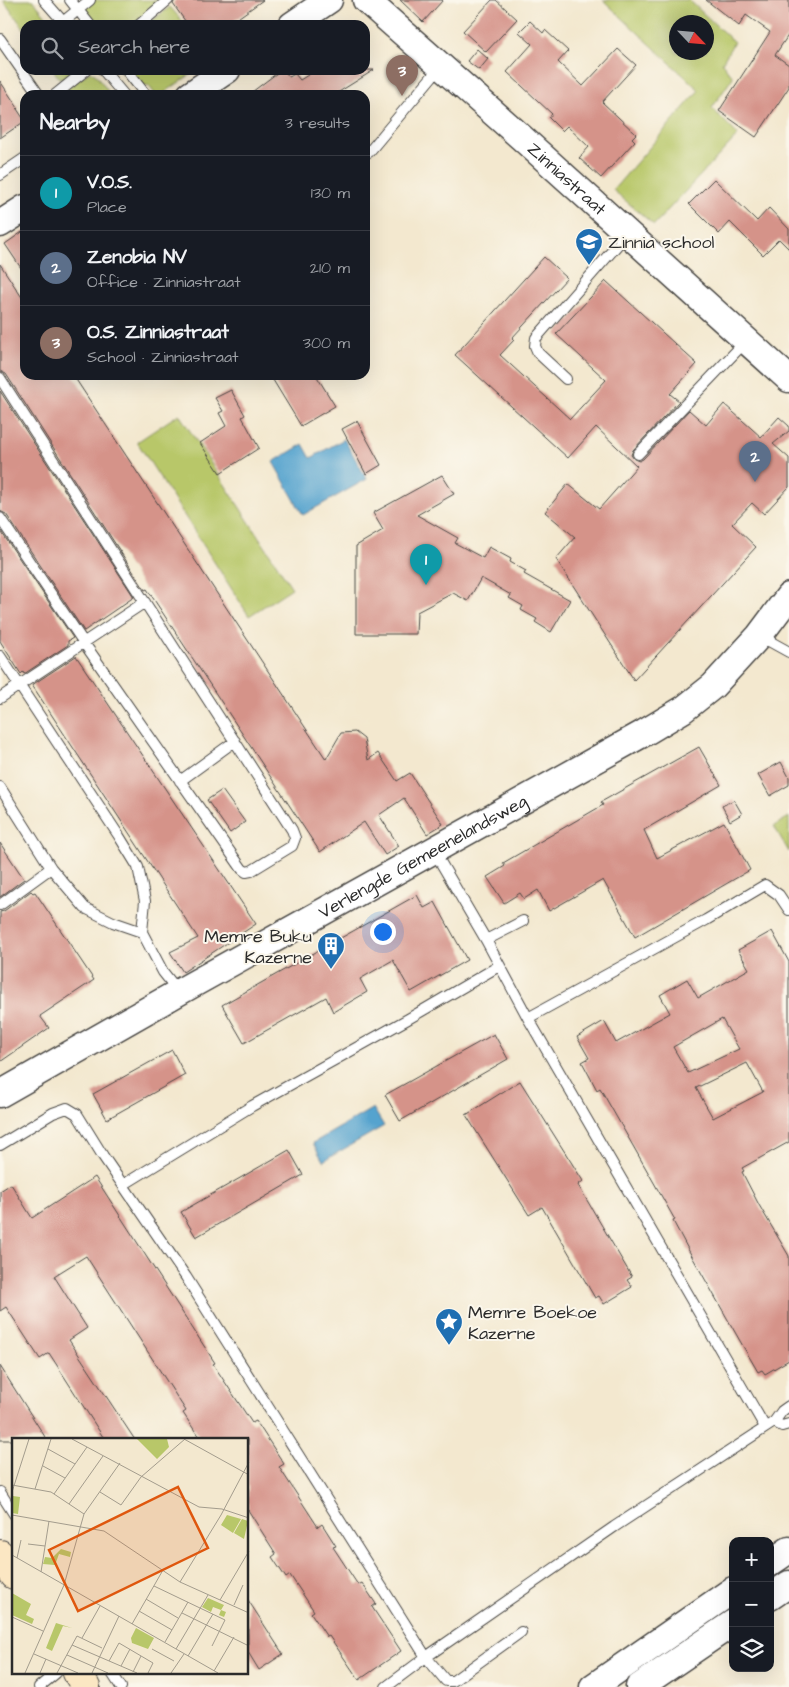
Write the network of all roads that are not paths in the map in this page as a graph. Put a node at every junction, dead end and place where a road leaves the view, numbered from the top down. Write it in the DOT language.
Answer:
graph roads {
  1 [pos="44,0"];
  2 [pos="70,0"];
  3 [pos="90,0"];
  4 [pos="168,0"];
  5 [pos="329,0"];
  6 [pos="366,0"];
  7 [pos="78,10"];
  8 [pos="61,20"];
  9 [pos="68,20"];
  10 [pos="86,20"];
  11 [pos="145,20"];
  12 [pos="299,20"];
  13 [pos="0,39"];
  14 [pos="441,66"];
  15 [pos="20,68"];
  16 [pos="25,75"];
  17 [pos="80,75"];
  18 [pos="107,75"];
  19 [pos="130,75"];
  20 [pos="220,75"];
  21 [pos="36,90"];
  22 [pos="61,90"];
  23 [pos="120,90"];
  24 [pos="142,90"];
  25 [pos="197,90"];
  26 [pos="370,150"];
  27 [pos="20,161"];
  28 [pos="0,175"];
  29 [pos="20,211"];
  30 [pos="0,224"];
  31 [pos="627,233"];
  32 [pos="746,341"];
  33 [pos="0,378"];
  34 [pos="566,379"];
  35 [pos="789,379"];
  36 [pos="638,454"];
  37 [pos="0,518"];
  38 [pos="789,596"];
  39 [pos="145,602"];
  40 [pos="760,636"];
  41 [pos="84,643"];
  42 [pos="789,652"];
  43 [pos="0,656"];
  44 [pos="20,685"];
  45 [pos="0,698"];
  46 [pos="235,741"];
  47 [pos="180,782"];
  48 [pos="0,787"];
  49 [pos="433,850"];
  50 [pos="52,868"];
  51 [pos="0,905"];
  52 [pos="789,910"];
  53 [pos="523,921"];
  54 [pos="142,932"];
  55 [pos="486,940"];
  56 [pos="499,966"];
  57 [pos="179,992"];
  58 [pos="528,1018"];
  59 [pos="0,1094"];
  60 [pos="0,1145"];
  61 [pos="123,1185"];
  62 [pos="789,1406"];
  63 [pos="789,1424"];
  64 [pos="770,1425"];
  65 [pos="0,1492"];
  66 [pos="12,1511"];
  67 [pos="789,1550"];
  68 [pos="0,1554"];
  69 [pos="774,1561"];
  70 [pos="12,1572"];
  71 [pos="789,1584"];
  72 [pos="729,1593"];
  73 [pos="774,1594"];
  74 [pos="729,1626"];
  75 [pos="521,1632"];
  76 [pos="426,1658"];
  77 [pos="55,1674"];
  78 [pos="78,1674"];
  79 [pos="113,1674"];
  80 [pos="39,1687"];
  81 [pos="86,1687"];
  82 [pos="121,1687"];
  83 [pos="386,1687"];
  84 [pos="593,1687"];
  85 [pos="639,1687"];
  1 -- 8 [label="lane"];
  2 -- 7 [label="lane"];
  3 -- 7 [label="lane"];
  4 -- 11 [label="lane"];
  5 -- 12 [label="street"];
  6 -- 14 [label="street, Zinniastraat"];
  7 -- 9 [label="lane"];
  7 -- 10 [label="lane"];
  13 -- 15 [label="lane"];
  14 -- 26 [label="lane"];
  14 -- 31 [label="street, Zinniastraat"];
  16 -- 21 [label="lane"];
  17 -- 22 [label="lane"];
  18 -- 23 [label="lane"];
  19 -- 24 [label="lane"];
  20 -- 25 [label="street"];
  27 -- 28 [label="lane"];
  29 -- 30 [label="street"];
  31 -- 32 [label="street, Zinniastraat"];
  31 -- 34 [label="lane"];
  32 -- 35 [label="street, Zinniastraat"];
  32 -- 36 [label="lane"];
  33 -- 39 [label="lane"];
  37 -- 41 [label="lane"];
  38 -- 40 [label="street, Verlengde Gemeenelandsweg"];
  39 -- 41 [label="lane"];
  39 -- 46 [label="lane"];
  40 -- 42 [label="lane"];
  40 -- 49 [label="street, Verlengde Gemeenelandsweg"];
  41 -- 44 [label="lane"];
  41 -- 47 [label="lane"];
  43 -- 44 [label="lane"];
  44 -- 45 [label="lane"];
  44 -- 54 [label="lane"];
  46 -- 47 [label="lane"];
  46 -- 47 [label="lane"];
  48 -- 50 [label="lane"];
  49 -- 55 [label="lane"];
  49 -- 57 [label="street, Verlengde Gemeenelandsweg"];
  50 -- 51 [label="lane"];
  50 -- 54 [label="lane"];
  52 -- 58 [label="lane"];
  53 -- 55 [label="lane"];
  54 -- 57 [label="lane"];
  55 -- 56 [label="lane"];
  56 -- 58 [label="lane"];
  56 -- 61 [label="lane"];
  57 -- 59 [label="street, Verlengde Gemeenelandsweg"];
  58 -- 64 [label="lane"];
  60 -- 61 [label="lane"];
  61 -- 76 [label="lane"];
  62 -- 64 [label="lane"];
  63 -- 64 [label="lane"];
  64 -- 76 [label="lane"];
  65 -- 66 [label="lane"];
  67 -- 69 [label="street"];
  68 -- 70 [label="main road"];
  71 -- 73 [label="street"];
  72 -- 84 [label="street"];
  74 -- 85 [label="street"];
  75 -- 76 [label="lane"];
  76 -- 83 [label="lane"];
  77 -- 80 [label="lane"];
  78 -- 81 [label="main road"];
  79 -- 82 [label="lane"];
}
